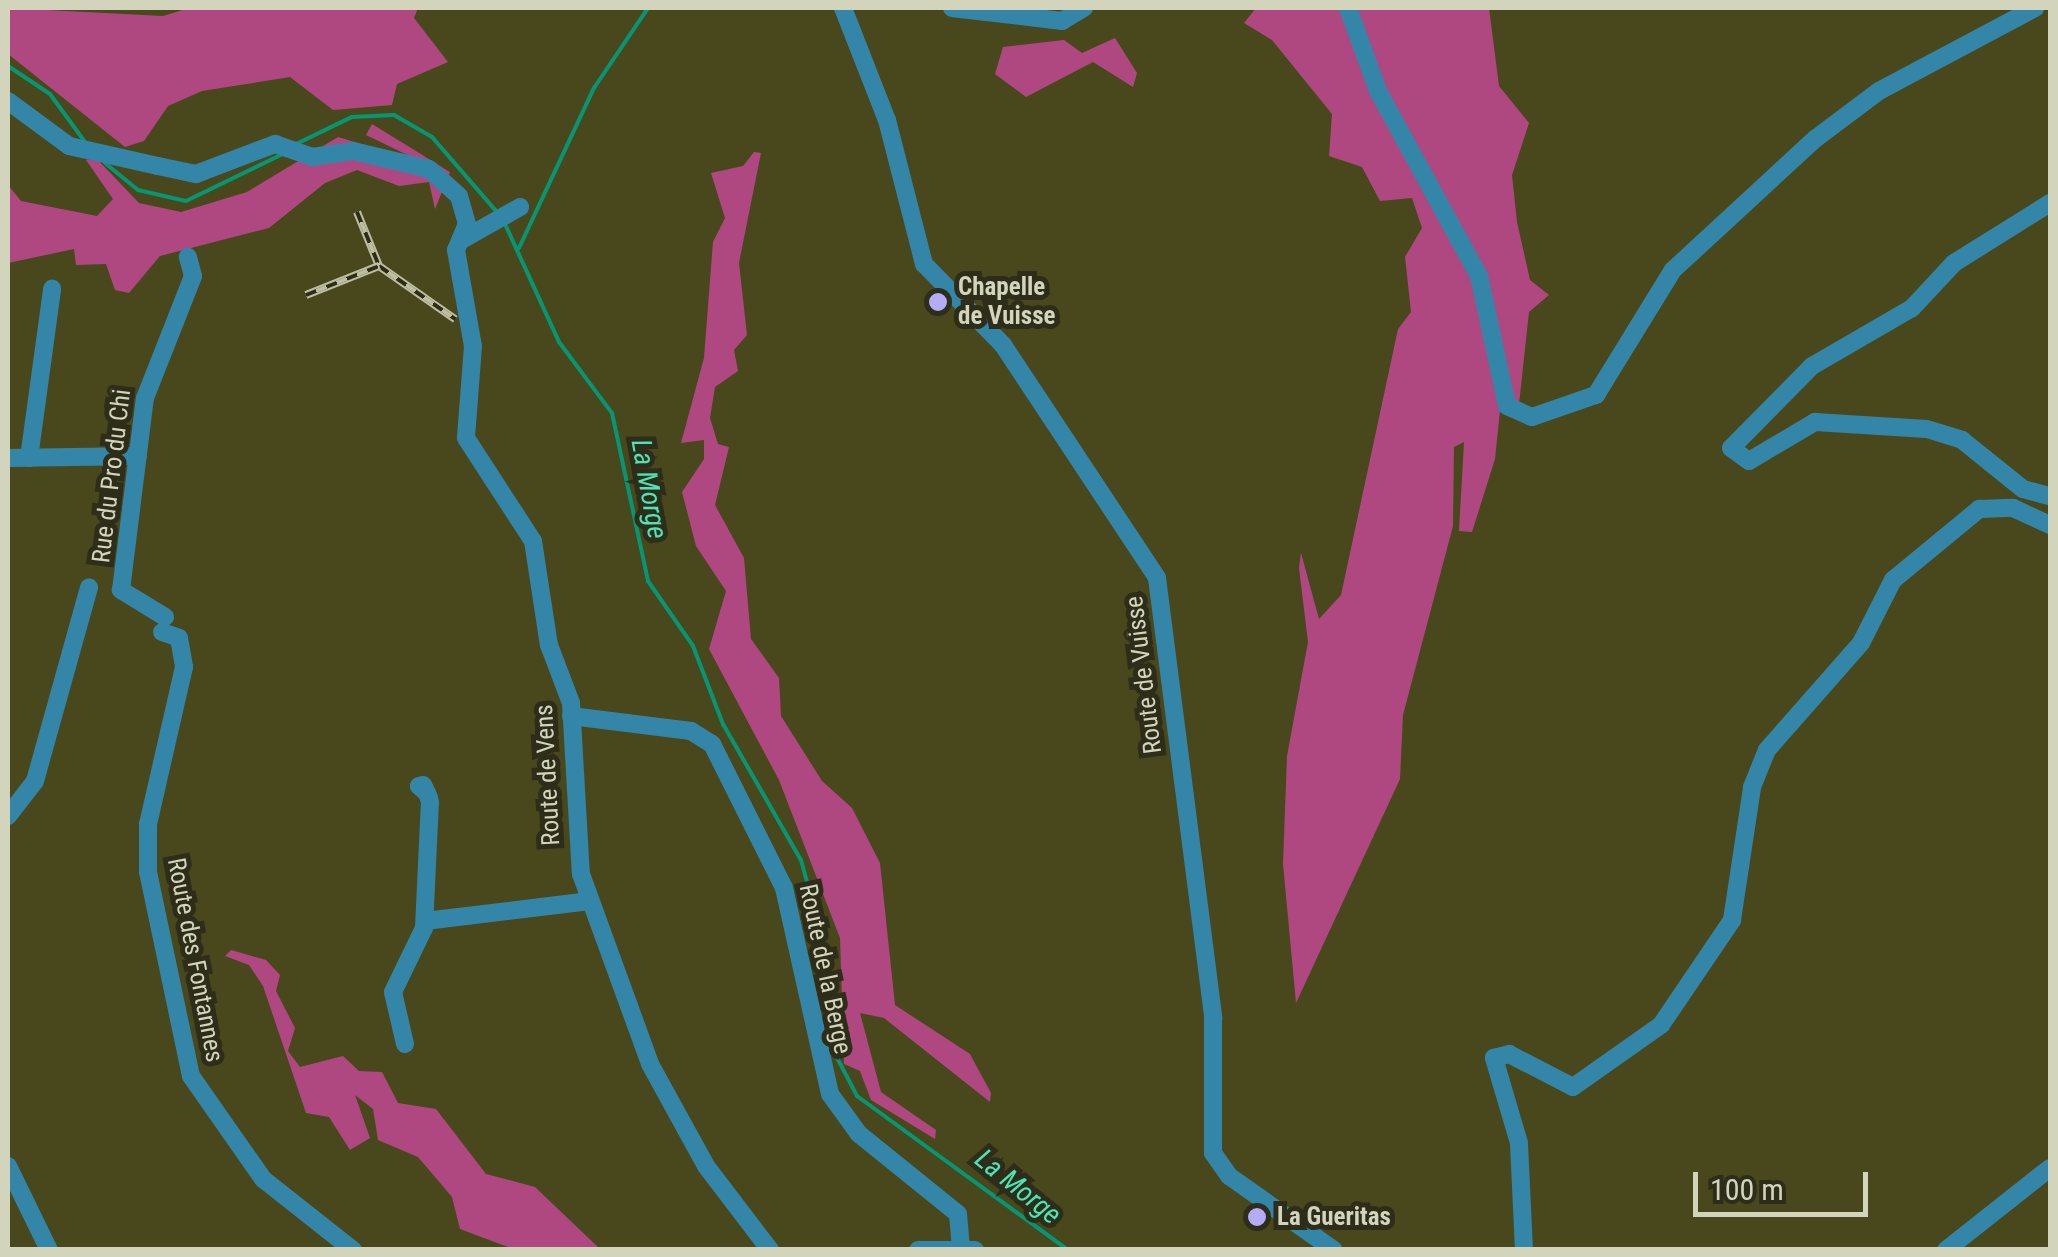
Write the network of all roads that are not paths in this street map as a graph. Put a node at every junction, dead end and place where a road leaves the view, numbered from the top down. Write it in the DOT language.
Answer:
graph roads {
  1 [pos="843,8"];
  2 [pos="952,8"];
  3 [pos="1084,8"];
  4 [pos="1348,8"];
  5 [pos="2035,8"];
  6 [pos="8,101"];
  7 [pos="2050,203"];
  8 [pos="516,210"];
  9 [pos="459,241"];
  10 [pos="188,257"];
  11 [pos="52,289"];
  12 [pos="138,456"];
  13 [pos="8,458"];
  14 [pos="29,458"];
  15 [pos="2050,496"];
  16 [pos="2050,526"];
  17 [pos="89,587"];
  18 [pos="163,625"];
  19 [pos="571,716"];
  20 [pos="427,794"];
  21 [pos="8,816"];
  22 [pos="590,901"];
  23 [pos="424,920"];
  24 [pos="405,1044"];
  25 [pos="8,1166"];
  26 [pos="2050,1168"];
  27 [pos="968,1248"];
  28 [pos="50,1250"];
  29 [pos="353,1250"];
  30 [pos="770,1250"];
  31 [pos="918,1250"];
  32 [pos="1334,1250"];
  33 [pos="1524,1250"];
  34 [pos="1946,1250"];
  1 -- 32 [label="street, Route de Vuisse"];
  2 -- 3 [label="street"];
  4 -- 5 [label="street"];
  6 -- 9 [label="street, Route de Vens"];
  7 -- 15 [label="street"];
  8 -- 9 [label="street"];
  9 -- 19 [label="street, Route de Vens"];
  10 -- 12 [label="street, Rue du Pro du Chi"];
  11 -- 14 [label="street"];
  12 -- 14 [label="street"];
  12 -- 18 [label="street, Rue du Pro du Chi"];
  13 -- 14 [label="street"];
  16 -- 33 [label="street"];
  17 -- 21 [label="street"];
  18 -- 29 [label="street, Route des Fontannes"];
  19 -- 22 [label="street, Route de Vens"];
  19 -- 27 [label="street, Route de la Berge"];
  20 -- 23 [label="street"];
  22 -- 23 [label="street"];
  22 -- 30 [label="street, Route de Vens"];
  23 -- 24 [label="street"];
  25 -- 28 [label="street"];
  26 -- 34 [label="street"];
  27 -- 31 [label="street"];
}
